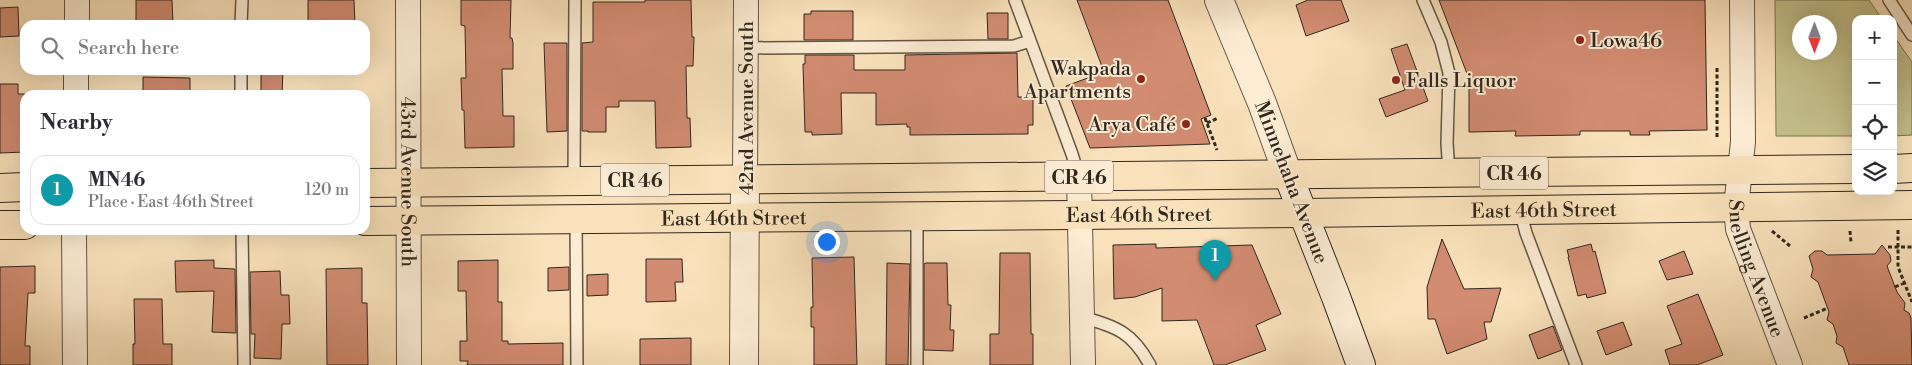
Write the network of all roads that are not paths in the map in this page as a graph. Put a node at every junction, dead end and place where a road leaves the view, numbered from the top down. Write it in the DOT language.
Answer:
graph roads {
  1 [pos="77,0"];
  2 [pos="242,0"];
  3 [pos="408,0"];
  4 [pos="575,0"];
  5 [pos="746,0"];
  6 [pos="1015,0"];
  7 [pos="1219,0"];
  8 [pos="1423,0"];
  9 [pos="1742,0"];
  10 [pos="1892,1"];
  11 [pos="77,20"];
  12 [pos="242,20"];
  13 [pos="1912,34"];
  14 [pos="1030,41"];
  15 [pos="746,48"];
  16 [pos="76,75"];
  17 [pos="241,75"];
  18 [pos="76,90"];
  19 [pos="241,90"];
  20 [pos="1897,168"];
  21 [pos="1912,168"];
  22 [pos="1852,169"];
  23 [pos="1740,170"];
  24 [pos="1449,173"];
  25 [pos="1288,175"];
  26 [pos="1079,177"];
  27 [pos="746,180"];
  28 [pos="574,181"];
  29 [pos="410,183"];
  30 [pos="370,184"];
  31 [pos="20,187"];
  32 [pos="0,188"];
  33 [pos="1912,205"];
  34 [pos="1736,207"];
  35 [pos="1520,210"];
  36 [pos="1304,213"];
  37 [pos="1080,215"];
  38 [pos="918,216"];
  39 [pos="745,218"];
  40 [pos="576,219"];
  41 [pos="409,220"];
  42 [pos="370,221"];
  43 [pos="0,225"];
  44 [pos="20,225"];
  45 [pos="74,235"];
  46 [pos="242,235"];
  47 [pos="1082,317"];
  48 [pos="75,365"];
  49 [pos="244,365"];
  50 [pos="409,365"];
  51 [pos="577,365"];
  52 [pos="744,365"];
  53 [pos="917,365"];
  54 [pos="1083,365"];
  55 [pos="1150,365"];
  56 [pos="1361,365"];
  57 [pos="1576,365"];
  58 [pos="1790,365"];
  1 -- 11 [label="street"];
  2 -- 12 [label="lane"];
  3 -- 29 [label="street, 43rd Avenue South"];
  4 -- 28 [label="lane"];
  5 -- 15 [label="street, 42nd Avenue South"];
  6 -- 14 [label="lane"];
  7 -- 25 [label="street, Minnehaha Avenue"];
  8 -- 24 [label="lane"];
  9 -- 23 [label="street, Snelling Avenue"];
  10 -- 13 [label="lane"];
  14 -- 15 [label="lane"];
  14 -- 26 [label="lane"];
  15 -- 27 [label="street, 42nd Avenue South"];
  16 -- 18 [label="street"];
  17 -- 19 [label="lane"];
  20 -- 21 [label="main road"];
  22 -- 23 [label="main road, East 46th Street / CR 46"];
  23 -- 24 [label="main road, East 46th Street / CR 46"];
  23 -- 34 [label="street, Snelling Avenue"];
  24 -- 25 [label="main road, East 46th Street / CR 46"];
  25 -- 26 [label="main road, East 46th Street / CR 46"];
  25 -- 36 [label="street, Minnehaha Avenue"];
  26 -- 27 [label="main road, East 46th Street / CR 46"];
  26 -- 37 [label="street"];
  27 -- 28 [label="main road, East 46th Street / CR 46"];
  27 -- 39 [label="street, 42nd Avenue South"];
  28 -- 29 [label="main road, East 46th Street / CR 46"];
  29 -- 30 [label="main road, East 46th Street / CR 46"];
  29 -- 41 [label="street, 43rd Avenue South"];
  31 -- 32 [label="main road"];
  33 -- 34 [label="main road, East 46th Street / CR 46"];
  34 -- 35 [label="main road, East 46th Street / CR 46"];
  34 -- 58 [label="street, Snelling Avenue"];
  35 -- 36 [label="main road, East 46th Street / CR 46"];
  35 -- 57 [label="lane"];
  36 -- 37 [label="main road, East 46th Street / CR 46"];
  36 -- 56 [label="street, Minnehaha Avenue"];
  37 -- 38 [label="main road, East 46th Street / CR 46"];
  37 -- 47 [label="street"];
  38 -- 39 [label="main road, East 46th Street / CR 46"];
  38 -- 53 [label="lane"];
  39 -- 40 [label="main road, East 46th Street / CR 46"];
  39 -- 52 [label="street, 42nd Avenue South"];
  40 -- 41 [label="main road, East 46th Street / CR 46"];
  40 -- 51 [label="lane"];
  41 -- 42 [label="main road, East 46th Street / CR 46"];
  41 -- 50 [label="street, 43rd Avenue South"];
  43 -- 44 [label="main road"];
  45 -- 48 [label="street"];
  46 -- 49 [label="lane"];
  47 -- 54 [label="street"];
  47 -- 55 [label="lane"];
}
